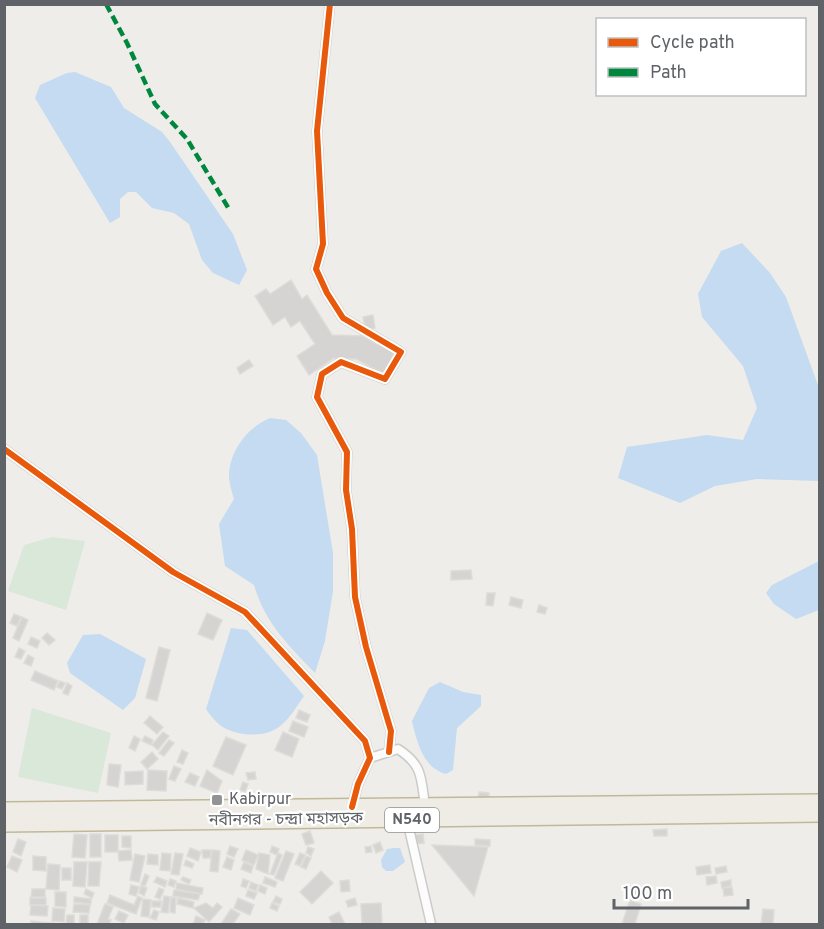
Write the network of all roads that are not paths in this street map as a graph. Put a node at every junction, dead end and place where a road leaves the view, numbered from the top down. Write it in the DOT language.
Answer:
graph roads {
  1 [pos="330,4"];
  2 [pos="4,449"];
  3 [pos="389,752"];
  4 [pos="370,758"];
  5 [pos="819,802"];
  6 [pos="425,806"];
  7 [pos="352,807"];
  8 [pos="4,810"];
  9 [pos="819,814"];
  10 [pos="407,820"];
  11 [pos="4,824"];
  12 [pos="431,924"];
  1 -- 3 [label="street"];
  2 -- 4 [label="street"];
  3 -- 4 [label="street"];
  3 -- 6 [label="street"];
  4 -- 7 [label="street"];
  5 -- 6 [label="highway, নবীনগর - চন্দ্রা মহাসড়ক / N540"];
  6 -- 7 [label="highway, নবীনগর - চন্দ্রা মহাসড়ক / N540"];
  7 -- 8 [label="highway, নবীনগর - চন্দ্রা মহাসড়ক / N540"];
  9 -- 10 [label="highway, নবীনগর - চন্দ্রা মহাসড়ক / N540"];
  10 -- 11 [label="highway, নবীনগর - চন্দ্রা মহাসড়ক / N540"];
  10 -- 12 [label="street"];
}
